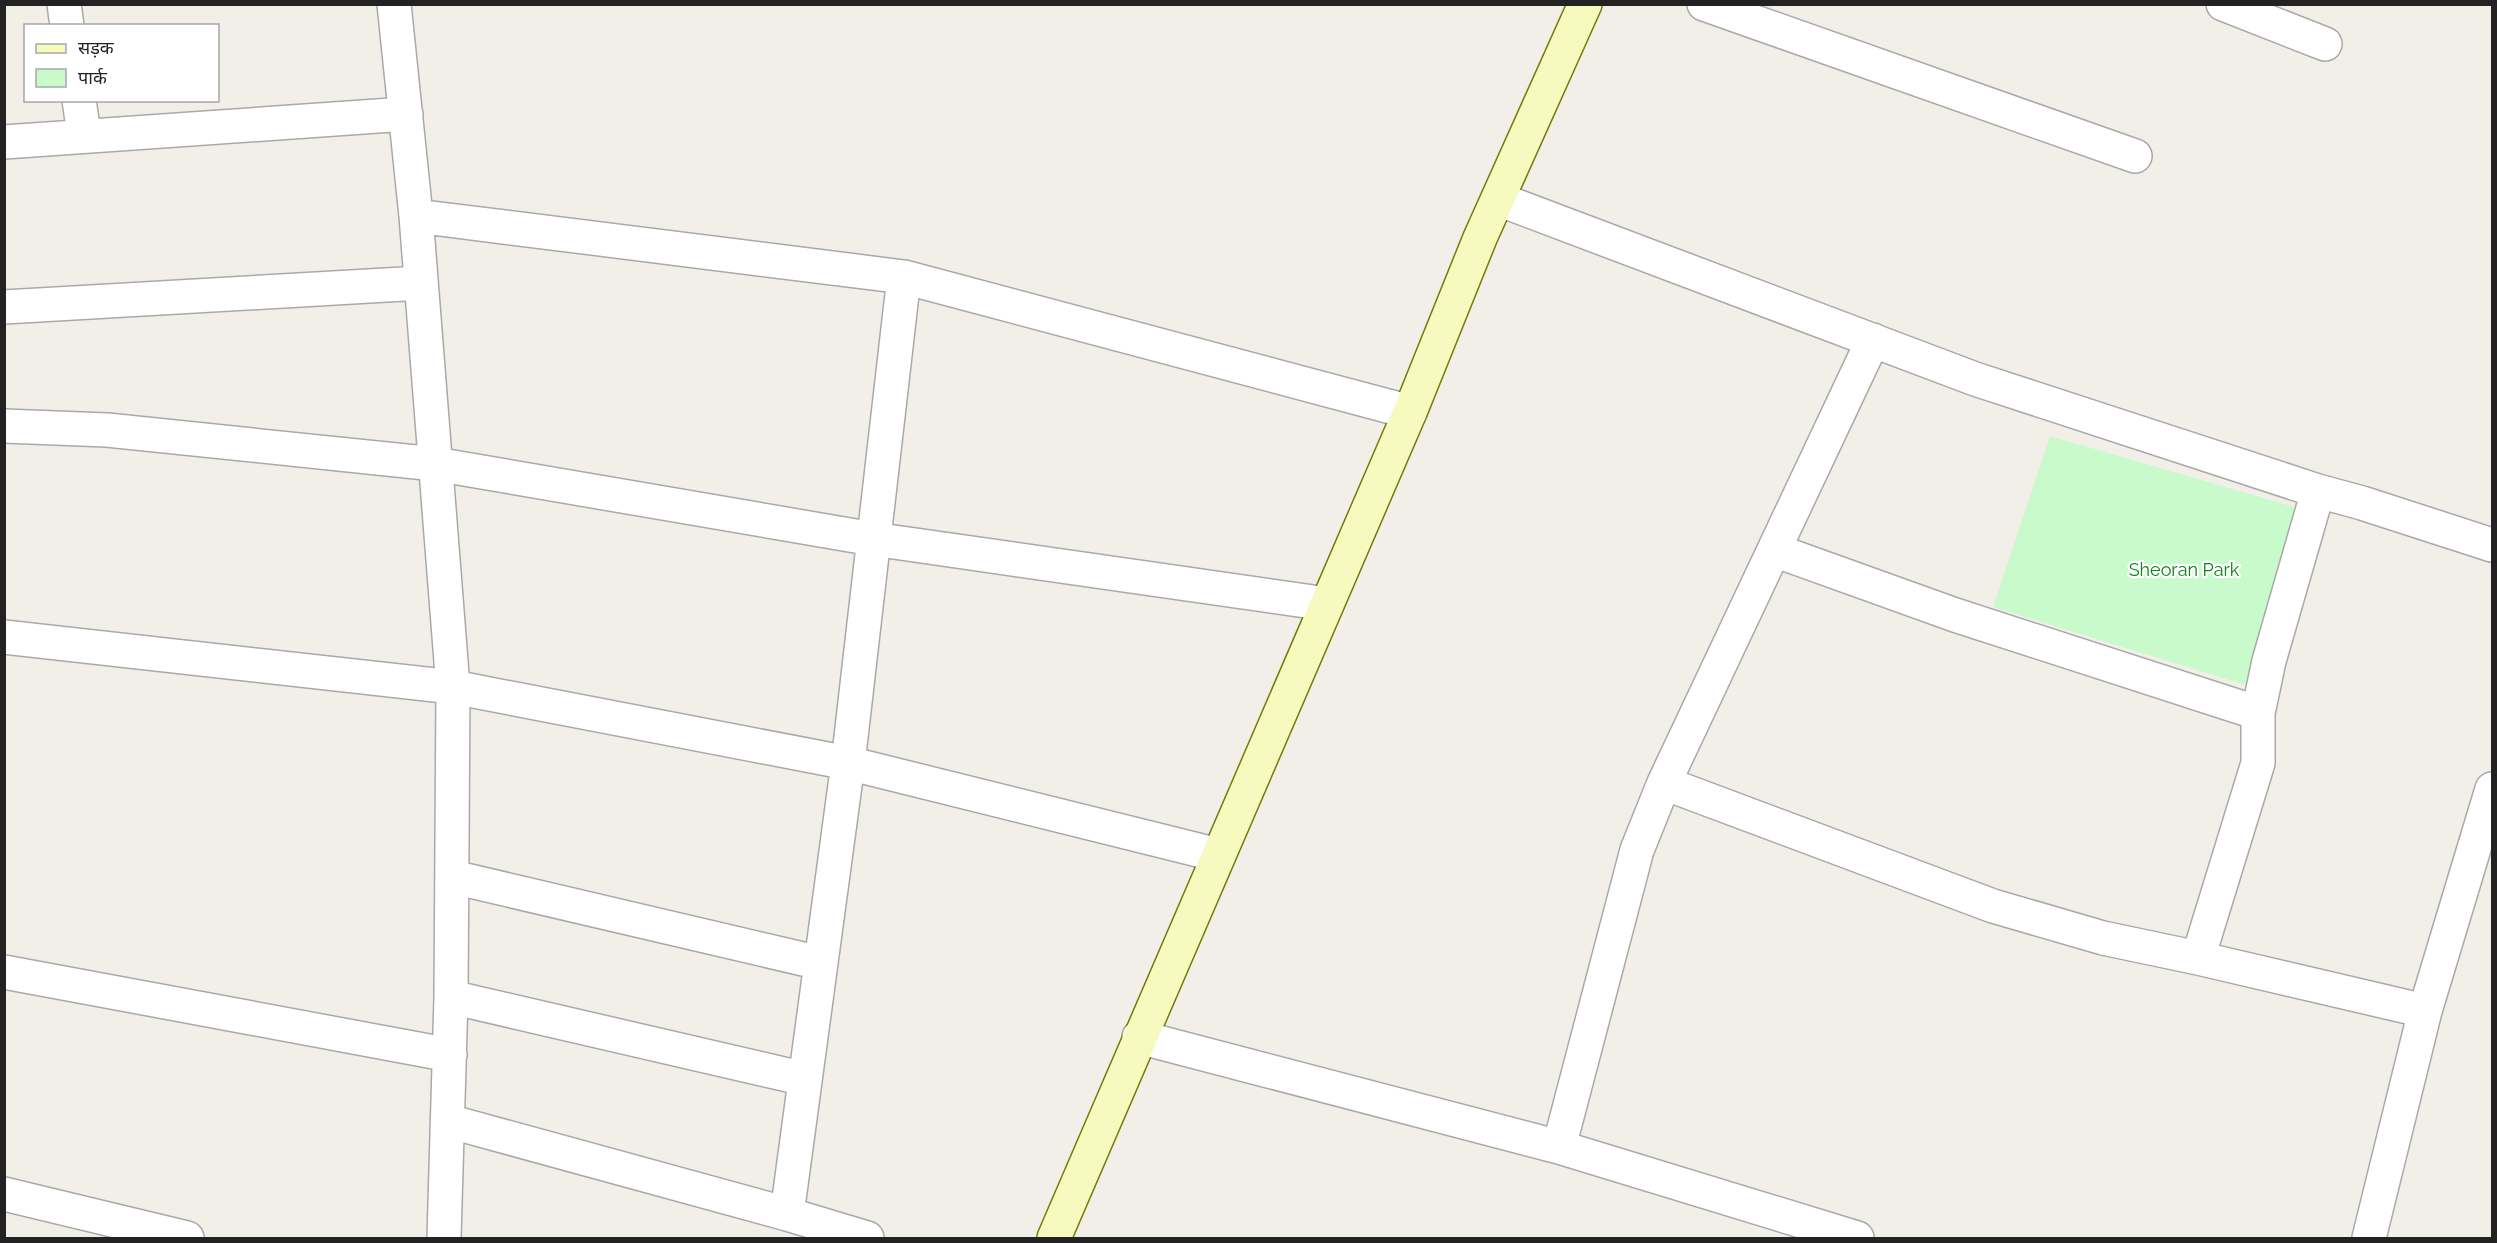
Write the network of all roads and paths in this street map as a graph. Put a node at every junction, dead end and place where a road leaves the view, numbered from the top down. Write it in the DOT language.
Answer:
graph roads {
  1 [pos="64,4"];
  2 [pos="394,4"];
  3 [pos="1586,4"];
  4 [pos="1704,4"];
  5 [pos="2223,4"];
  6 [pos="67,24"];
  7 [pos="2325,44"];
  8 [pos="79,102"];
  9 [pos="406,114"];
  10 [pos="84,135"];
  11 [pos="4,142"];
  12 [pos="2135,156"];
  13 [pos="1498,199"];
  14 [pos="416,216"];
  15 [pos="904,277"];
  16 [pos="421,282"];
  17 [pos="4,307"];
  18 [pos="1873,340"];
  19 [pos="1410,412"];
  20 [pos="4,426"];
  21 [pos="435,464"];
  22 [pos="2318,491"];
  23 [pos="873,539"];
  24 [pos="2493,545"];
  25 [pos="1774,550"];
  26 [pos="1327,603"];
  27 [pos="4,637"];
  28 [pos="453,687"];
  29 [pos="2258,713"];
  30 [pos="848,764"];
  31 [pos="1664,783"];
  32 [pos="2493,789"];
  33 [pos="1218,855"];
  34 [pos="453,877"];
  35 [pos="2198,957"];
  36 [pos="820,963"];
  37 [pos="4,972"];
  38 [pos="451,997"];
  39 [pos="2425,1011"];
  40 [pos="1139,1037"];
  41 [pos="450,1055"];
  42 [pos="805,1079"];
  43 [pos="448,1121"];
  44 [pos="1559,1148"];
  45 [pos="4,1194"];
  46 [pos="787,1214"];
  47 [pos="169,1236"];
  48 [pos="444,1239"];
  49 [pos="867,1239"];
  50 [pos="1054,1239"];
  51 [pos="1857,1239"];
  52 [pos="2369,1239"];
  1 -- 6 [label="street"];
  2 -- 9 [label="street"];
  3 -- 13 [label="main road"];
  4 -- 12 [label="street"];
  5 -- 7 [label="street"];
  8 -- 10 [label="street"];
  9 -- 10 [label="street"];
  9 -- 14 [label="street"];
  10 -- 11 [label="street"];
  13 -- 18 [label="street"];
  13 -- 19 [label="main road"];
  14 -- 15 [label="street"];
  14 -- 16 [label="street"];
  15 -- 19 [label="street"];
  15 -- 23 [label="street"];
  16 -- 17 [label="street"];
  16 -- 21 [label="street"];
  18 -- 22 [label="street"];
  18 -- 25 [label="street"];
  19 -- 26 [label="main road"];
  20 -- 21 [label="street"];
  21 -- 23 [label="street"];
  21 -- 28 [label="street"];
  22 -- 24 [label="street"];
  22 -- 29 [label="street"];
  23 -- 26 [label="street"];
  23 -- 30 [label="street"];
  25 -- 29 [label="street"];
  25 -- 31 [label="street"];
  26 -- 33 [label="main road"];
  27 -- 28 [label="street"];
  28 -- 30 [label="street"];
  28 -- 34 [label="street"];
  29 -- 35 [label="street"];
  30 -- 33 [label="street"];
  30 -- 36 [label="street"];
  31 -- 35 [label="street"];
  31 -- 44 [label="street"];
  32 -- 39 [label="street"];
  33 -- 40 [label="main road"];
  34 -- 36 [label="street"];
  34 -- 38 [label="street"];
  35 -- 39 [label="street"];
  36 -- 42 [label="street"];
  37 -- 41 [label="street"];
  38 -- 41 [label="street"];
  38 -- 42 [label="street"];
  39 -- 52 [label="street"];
  40 -- 44 [label="street"];
  40 -- 50 [label="main road"];
  41 -- 43 [label="street"];
  42 -- 46 [label="street"];
  43 -- 46 [label="street"];
  43 -- 48 [label="street"];
  44 -- 51 [label="street"];
  45 -- 47 [label="street"];
  46 -- 49 [label="street"];
}
